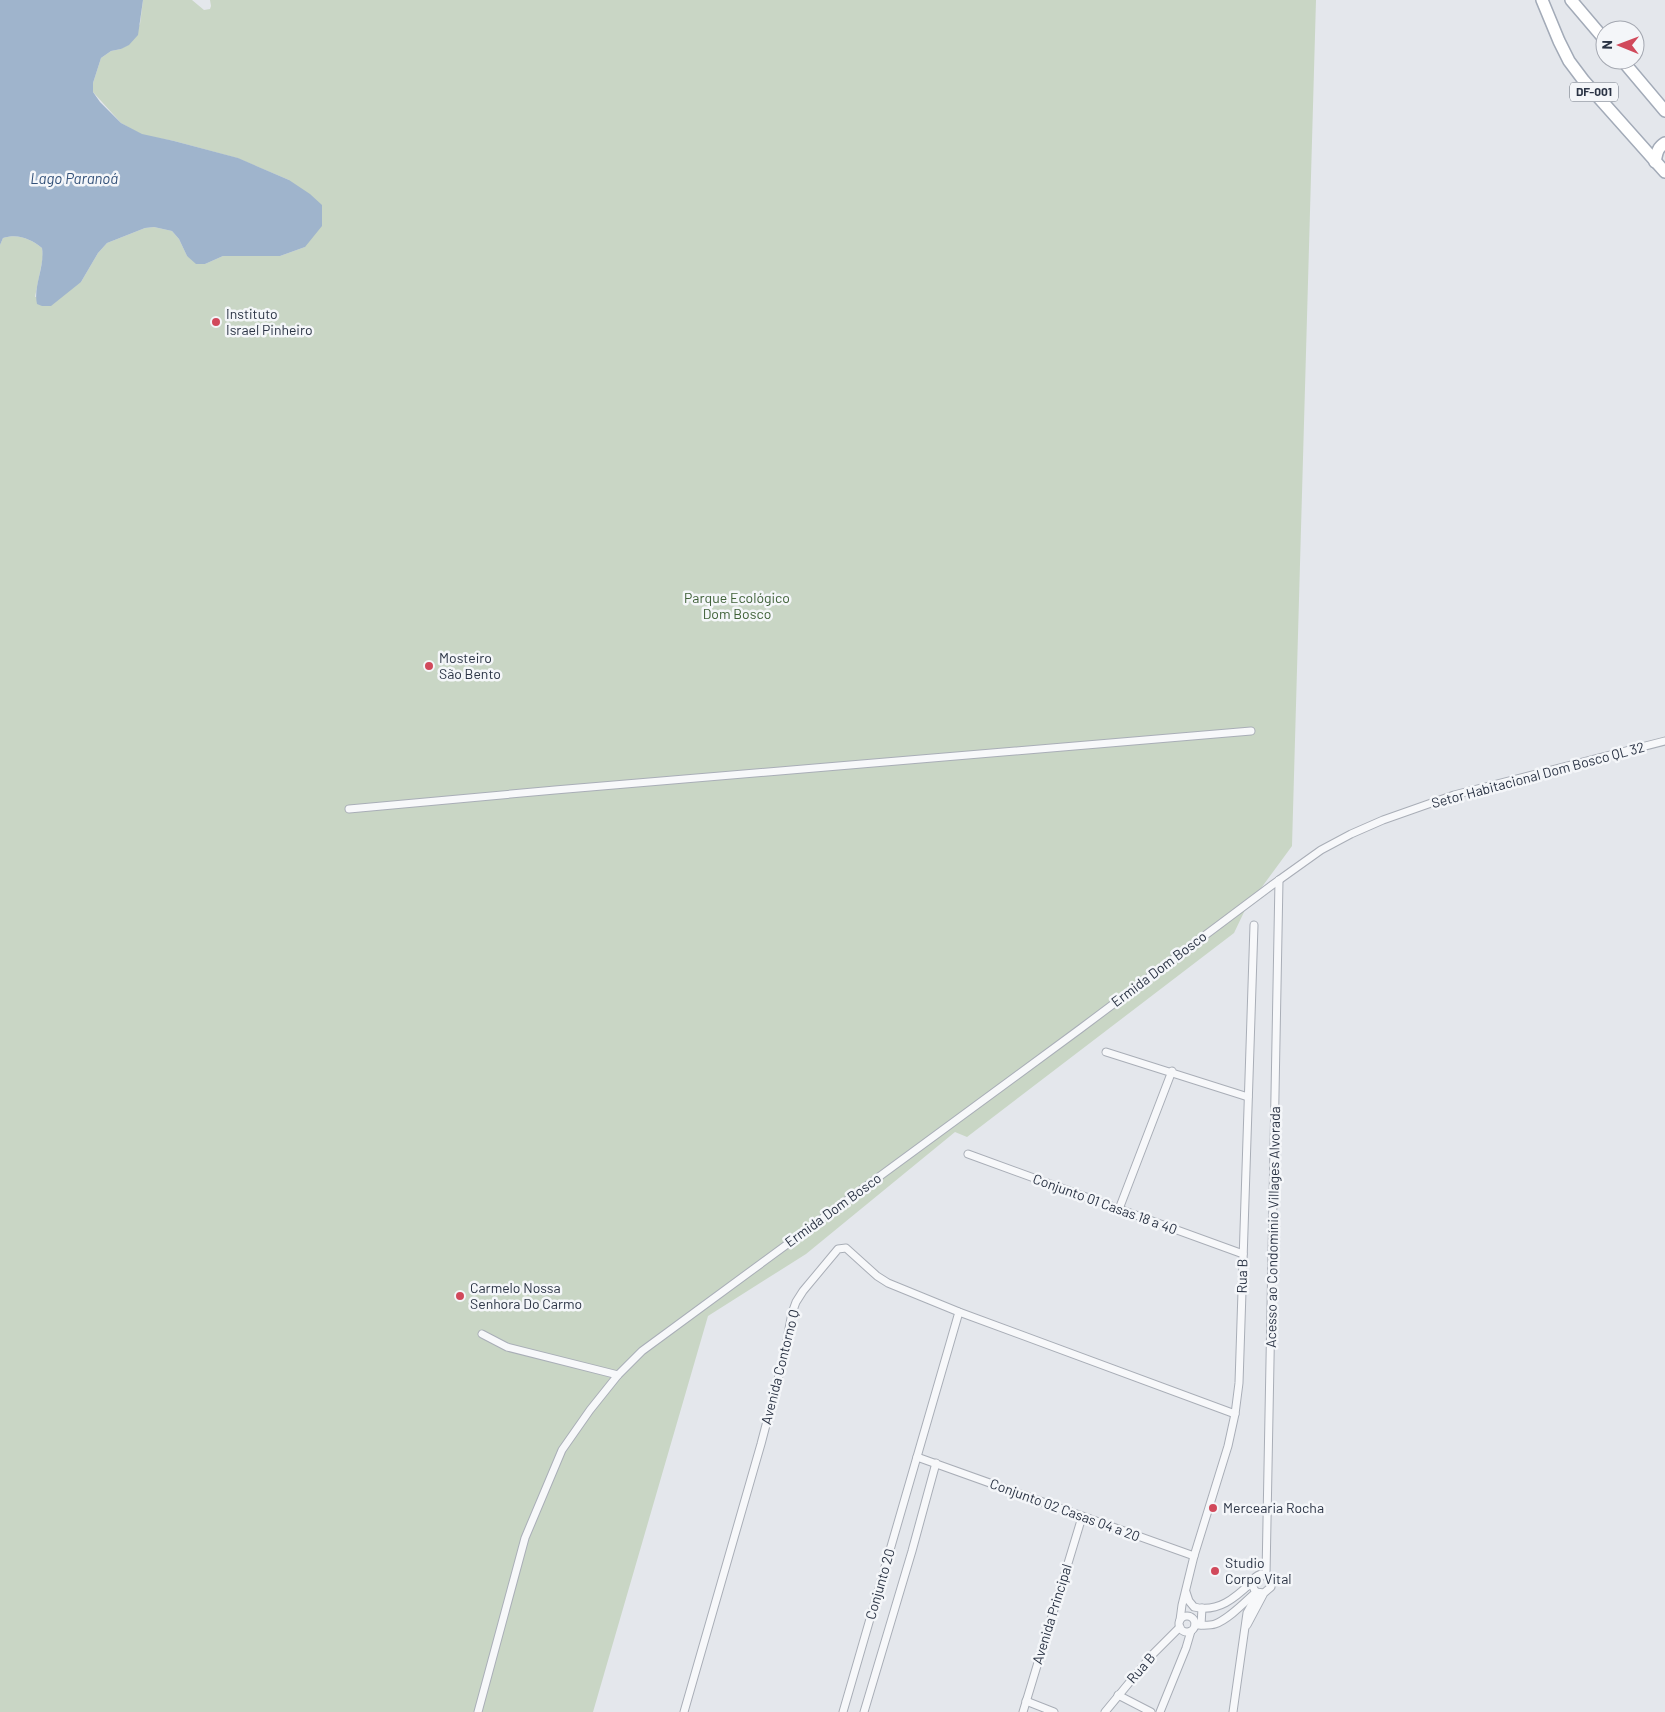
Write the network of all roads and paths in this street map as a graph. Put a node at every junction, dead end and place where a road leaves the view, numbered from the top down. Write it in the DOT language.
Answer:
graph roads {
  1 [pos="1542,0"];
  2 [pos="1571,0"];
  3 [pos="1595,28"];
  4 [pos="1630,70"];
  5 [pos="1665,111"];
  6 [pos="1665,143"];
  7 [pos="1655,162"];
  8 [pos="1665,172"];
  9 [pos="1251,731"];
  10 [pos="1665,741"];
  11 [pos="349,809"];
  12 [pos="1279,880"];
  13 [pos="1254,925"];
  14 [pos="1106,1052"];
  15 [pos="1172,1072"];
  16 [pos="1248,1097"];
  17 [pos="968,1154"];
  18 [pos="1119,1209"];
  19 [pos="1242,1254"];
  20 [pos="959,1312"];
  21 [pos="482,1334"];
  22 [pos="618,1375"];
  23 [pos="1235,1414"];
  24 [pos="917,1457"];
  25 [pos="936,1463"];
  26 [pos="1082,1517"];
  27 [pos="1194,1556"];
  28 [pos="1266,1575"];
  29 [pos="1252,1582"];
  30 [pos="1186,1591"];
  31 [pos="1259,1592"];
  32 [pos="1194,1607"];
  33 [pos="1202,1608"];
  34 [pos="1181,1621"];
  35 [pos="1196,1627"];
  36 [pos="1118,1695"];
  37 [pos="1026,1701"];
  38 [pos="478,1712"];
  39 [pos="684,1712"];
  40 [pos="843,1712"];
  41 [pos="864,1712"];
  42 [pos="1023,1712"];
  43 [pos="1054,1712"];
  44 [pos="1105,1712"];
  45 [pos="1151,1712"];
  46 [pos="1160,1712"];
  47 [pos="1233,1712"];
  1 -- 7 [label="main road, DF-001"];
  2 -- 3 [label="main road"];
  4 -- 5 [label="main road, DF-001"];
  6 -- 7 [label="main road"];
  7 -- 8 [label="main road, DF-001"];
  9 -- 11 [label="street"];
  10 -- 12 [label="street, Setor Habitacional Dom Bosco QL 32"];
  12 -- 22 [label="street, Ermida Dom Bosco"];
  12 -- 28 [label="street, Acesso ao Condomínio Villages Alvorada"];
  13 -- 16 [label="street, Rua B"];
  14 -- 15 [label="street"];
  15 -- 16 [label="street"];
  15 -- 18 [label="street"];
  16 -- 19 [label="street, Rua B"];
  17 -- 18 [label="street, Conjunto 01 Casas 18 a 40"];
  18 -- 19 [label="street, Conjunto 01 Casas 18 a 40"];
  19 -- 23 [label="street, Rua B"];
  20 -- 23 [label="street, Avenida Contorno Q"];
  20 -- 24 [label="street, Conjunto 20"];
  20 -- 39 [label="street, Avenida Contorno Q"];
  21 -- 22 [label="street"];
  22 -- 38 [label="street, Ermida Dom Bosco"];
  23 -- 27 [label="street, Rua B"];
  24 -- 25 [label="street, Conjunto 02 Casas 04 a 20"];
  24 -- 40 [label="street, Conjunto 20"];
  25 -- 26 [label="street, Conjunto 02 Casas 04 a 20"];
  25 -- 41 [label="street, Conjunto 20"];
  26 -- 27 [label="street, Conjunto 02 Casas 04 a 20"];
  26 -- 37 [label="street, Avenida Principal"];
  27 -- 30 [label="street, Rua B"];
  28 -- 29 [label="street"];
  28 -- 31 [label="street"];
  29 -- 31 [label="street"];
  29 -- 33 [label="street"];
  30 -- 32 [label="street"];
  30 -- 34 [label="street, Rua B"];
  31 -- 35 [label="street"];
  31 -- 47 [label="street"];
  32 -- 33 [label="street"];
  32 -- 34 [label="street"];
  33 -- 35 [label="street"];
  34 -- 35 [label="street"];
  34 -- 35 [label="street"];
  34 -- 36 [label="street, Rua B"];
  35 -- 46 [label="street"];
  36 -- 44 [label="street, Rua B"];
  36 -- 45 [label="street"];
  37 -- 42 [label="street, Avenida Principal"];
  37 -- 43 [label="street"];
}
